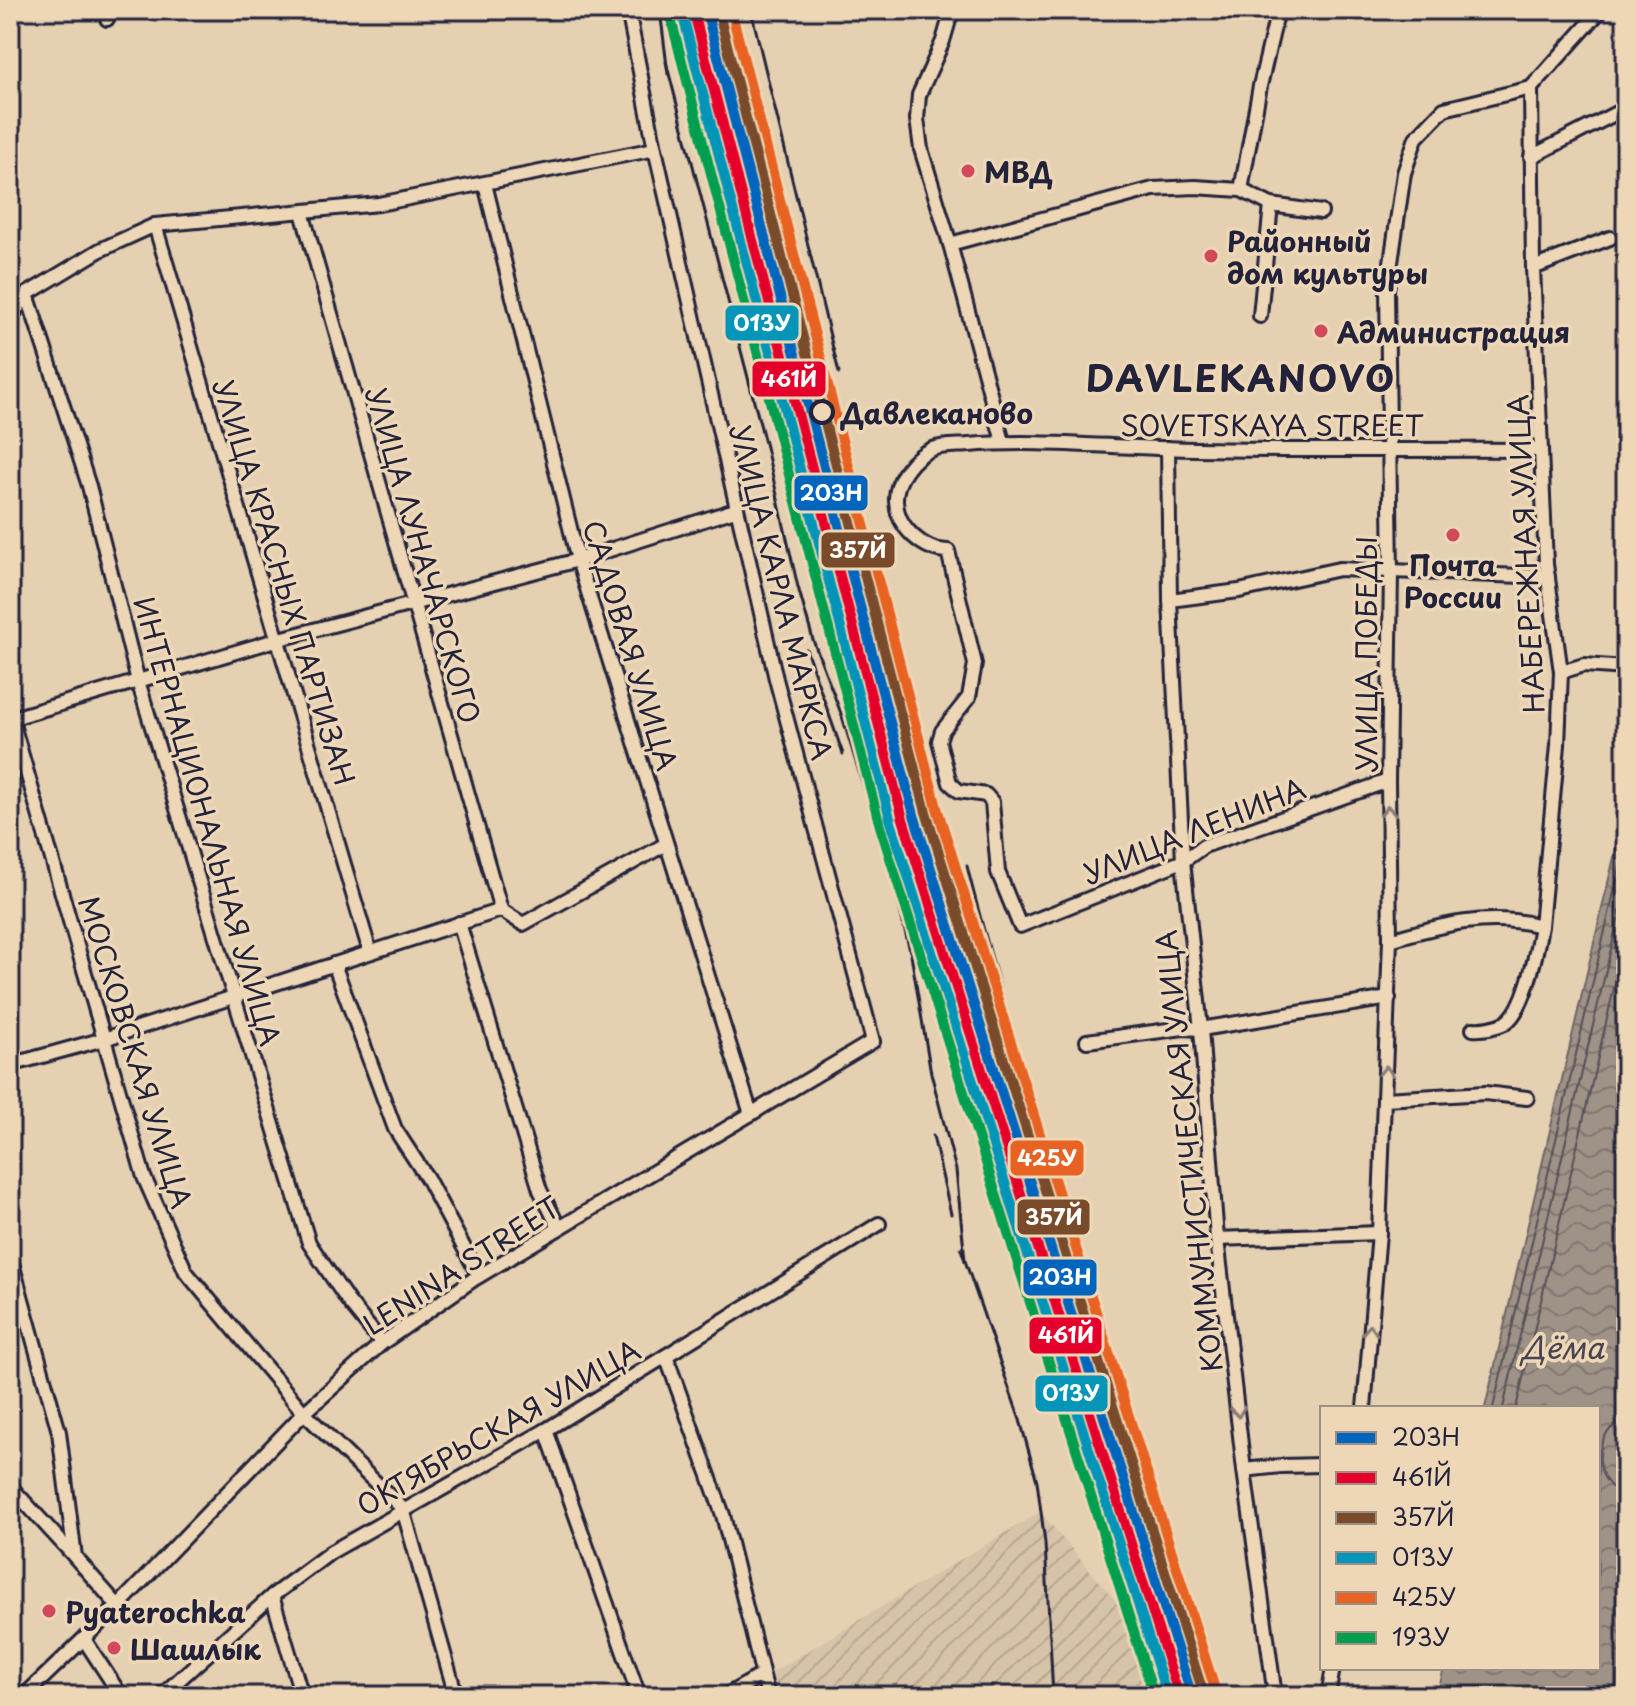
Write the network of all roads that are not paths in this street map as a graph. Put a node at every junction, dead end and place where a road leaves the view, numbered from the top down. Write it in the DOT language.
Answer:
graph roads {
  1 [pos="628,10"];
  2 [pos="952,10"];
  3 [pos="1278,10"];
  4 [pos="1601,10"];
  5 [pos="1531,88"];
  6 [pos="1626,108"];
  7 [pos="655,149"];
  8 [pos="1531,157"];
  9 [pos="485,184"];
  10 [pos="1241,190"];
  11 [pos="1271,205"];
  12 [pos="302,212"];
  13 [pos="1321,212"];
  14 [pos="155,225"];
  15 [pos="1610,238"];
  16 [pos="950,244"];
  17 [pos="1533,268"];
  18 [pos="27,294"];
  19 [pos="1260,316"];
  20 [pos="10,319"];
  21 [pos="1003,442"];
  22 [pos="1168,448"];
  23 [pos="1389,448"];
  24 [pos="1541,450"];
  25 [pos="735,510"];
  26 [pos="578,560"];
  27 [pos="1391,573"];
  28 [pos="1548,577"];
  29 [pos="1170,600"];
  30 [pos="412,602"];
  31 [pos="276,640"];
  32 [pos="1626,668"];
  33 [pos="1561,672"];
  34 [pos="138,681"];
  35 [pos="10,717"];
  36 [pos="1388,781"];
  37 [pos="666,844"];
  38 [pos="1183,861"];
  39 [pos="501,910"];
  40 [pos="459,923"];
  41 [pos="1020,926"];
  42 [pos="1541,926"];
  43 [pos="1390,940"];
  44 [pos="370,952"];
  45 [pos="334,964"];
  46 [pos="234,997"];
  47 [pos="1389,998"];
  48 [pos="1201,1029"];
  49 [pos="1473,1029"];
  50 [pos="104,1039"];
  51 [pos="873,1041"];
  52 [pos="1087,1041"];
  53 [pos="10,1065"];
  54 [pos="1527,1098"];
  55 [pos="1385,1099"];
  56 [pos="751,1114"];
  57 [pos="879,1224"];
  58 [pos="559,1228"];
  59 [pos="1379,1233"];
  60 [pos="1217,1239"];
  61 [pos="10,1256"];
  62 [pos="479,1276"];
  63 [pos="382,1343"];
  64 [pos="666,1356"];
  65 [pos="1364,1406"];
  66 [pos="304,1413"];
  67 [pos="546,1430"];
  68 [pos="1320,1465"];
  69 [pos="1244,1470"];
  70 [pos="10,1486"];
  71 [pos="403,1509"];
  72 [pos="75,1557"];
  73 [pos="272,1596"];
  74 [pos="118,1606"];
  75 [pos="84,1639"];
  76 [pos="1333,1670"];
  77 [pos="762,1675"];
  78 [pos="24,1696"];
  79 [pos="121,1696"];
  80 [pos="161,1696"];
  81 [pos="302,1696"];
  82 [pos="456,1696"];
  83 [pos="639,1696"];
  84 [pos="725,1696"];
  85 [pos="768,1696"];
  86 [pos="1275,1696"];
  87 [pos="1328,1696"];
  1 -- 7 [label="street, УЛИЦА КАРЛА МАРКСА"];
  2 -- 16 [label="street"];
  3 -- 10 [label="street"];
  4 -- 5 [label="street"];
  5 -- 8 [label="street, НАБЕРЕЖНАЯ УЛИЦА"];
  5 -- 23 [label="street, УЛИЦА ПОБЕДЫ"];
  6 -- 8 [label="street"];
  7 -- 9 [label="street"];
  7 -- 25 [label="street, УЛИЦА КАРЛА МАРКСА"];
  8 -- 17 [label="street, НАБЕРЕЖНАЯ УЛИЦА"];
  9 -- 12 [label="street"];
  9 -- 26 [label="street, САДОВАЯ УЛИЦА"];
  10 -- 11 [label="street"];
  10 -- 16 [label="street"];
  11 -- 13 [label="street"];
  11 -- 19 [label="street"];
  12 -- 14 [label="street"];
  12 -- 30 [label="street, УЛИЦА ЛУНАЧАРСКОГО"];
  14 -- 18 [label="street"];
  14 -- 31 [label="street, УЛИЦА КРАСНЫХ ПАРТИЗАН"];
  15 -- 17 [label="street"];
  16 -- 21 [label="street"];
  17 -- 24 [label="street, НАБЕРЕЖНАЯ УЛИЦА"];
  18 -- 20 [label="street"];
  18 -- 34 [label="street, ИНТЕРНАЦИОНАЛЬНАЯ УЛИЦА"];
  21 -- 22 [label="street, SOVETSKAYA STREET"];
  21 -- 41 [label="street, SOVETSKAYA STREET"];
  22 -- 23 [label="street, SOVETSKAYA STREET"];
  22 -- 29 [label="street, КОММУНИСТИЧЕСКАЯ УЛИЦА"];
  23 -- 24 [label="street, SOVETSKAYA STREET"];
  23 -- 27 [label="street, УЛИЦА ПОБЕДЫ"];
  24 -- 28 [label="street, НАБЕРЕЖНАЯ УЛИЦА"];
  25 -- 26 [label="street"];
  25 -- 51 [label="street, УЛИЦА КАРЛА МАРКСА"];
  26 -- 30 [label="street"];
  26 -- 37 [label="street, САДОВАЯ УЛИЦА"];
  27 -- 28 [label="street"];
  27 -- 29 [label="street"];
  27 -- 36 [label="street, УЛИЦА ПОБЕДЫ"];
  28 -- 33 [label="street, НАБЕРЕЖНАЯ УЛИЦА"];
  29 -- 38 [label="street, КОММУНИСТИЧЕСКАЯ УЛИЦА"];
  30 -- 31 [label="street"];
  30 -- 39 [label="street, УЛИЦА ЛУНАЧАРСКОГО"];
  31 -- 34 [label="street"];
  31 -- 44 [label="street, УЛИЦА КРАСНЫХ ПАРТИЗАН"];
  32 -- 33 [label="street"];
  33 -- 42 [label="street, НАБЕРЕЖНАЯ УЛИЦА"];
  34 -- 35 [label="street"];
  34 -- 46 [label="street, ИНТЕРНАЦИОНАЛЬНАЯ УЛИЦА"];
  35 -- 50 [label="street, МОСКОВСКАЯ УЛИЦА"];
  36 -- 38 [label="street, УЛИЦА ЛЕНИНА"];
  43 -- 36 [label="street, УЛИЦА ПОБЕДЫ, one-way"];
  37 -- 39 [label="street"];
  37 -- 56 [label="street, САДОВАЯ УЛИЦА"];
  38 -- 41 [label="street, УЛИЦА ЛЕНИНА"];
  38 -- 48 [label="street, КОММУНИСТИЧЕСКАЯ УЛИЦА"];
  39 -- 40 [label="street"];
  40 -- 44 [label="street"];
  40 -- 58 [label="street"];
  42 -- 43 [label="street"];
  42 -- 49 [label="street, НАБЕРЕЖНАЯ УЛИЦА"];
  43 -- 47 [label="street, УЛИЦА ПОБЕДЫ"];
  44 -- 45 [label="street"];
  45 -- 46 [label="street"];
  45 -- 62 [label="street"];
  46 -- 50 [label="street"];
  46 -- 63 [label="street, ИНТЕРНАЦИОНАЛЬНАЯ УЛИЦА"];
  47 -- 48 [label="street"];
  55 -- 47 [label="street, УЛИЦА ПОБЕДЫ, one-way"];
  48 -- 52 [label="street"];
  48 -- 60 [label="street, КОММУНИСТИЧЕСКАЯ УЛИЦА"];
  50 -- 53 [label="street"];
  50 -- 66 [label="street, МОСКОВСКАЯ УЛИЦА"];
  51 -- 56 [label="street, LENINA STREET"];
  54 -- 55 [label="street"];
  55 -- 59 [label="street, УЛИЦА ПОБЕДЫ"];
  56 -- 58 [label="street, LENINA STREET"];
  57 -- 64 [label="street, ОКТЯБРЬСКАЯ УЛИЦА"];
  58 -- 62 [label="street, LENINA STREET"];
  59 -- 60 [label="street"];
  65 -- 59 [label="street, УЛИЦА ПОБЕДЫ, one-way"];
  60 -- 69 [label="street, КОММУНИСТИЧЕСКАЯ УЛИЦА, one-way"];
  61 -- 72 [label="street"];
  62 -- 63 [label="street, LENINA STREET"];
  63 -- 66 [label="street, LENINA STREET"];
  64 -- 67 [label="street, ОКТЯБРЬСКАЯ УЛИЦА"];
  64 -- 77 [label="street"];
  66 -- 71 [label="street, МОСКОВСКАЯ УЛИЦА"];
  66 -- 74 [label="street, LENINA STREET"];
  67 -- 71 [label="street, ОКТЯБРЬСКАЯ УЛИЦА"];
  67 -- 83 [label="street"];
  68 -- 69 [label="street"];
  69 -- 86 [label="street, КОММУНИСТИЧЕСКАЯ УЛИЦА"];
  70 -- 72 [label="street"];
  71 -- 73 [label="street, ОКТЯБРЬСКАЯ УЛИЦА"];
  71 -- 82 [label="street"];
  72 -- 74 [label="street"];
  73 -- 80 [label="street, ОКТЯБРЬСКАЯ УЛИЦА"];
  73 -- 81 [label="street"];
  74 -- 75 [label="street, LENINA STREET"];
  75 -- 78 [label="street, LENINA STREET"];
  75 -- 79 [label="street"];
  76 -- 87 [label="street"];
  77 -- 84 [label="street"];
  77 -- 85 [label="street"];
}
